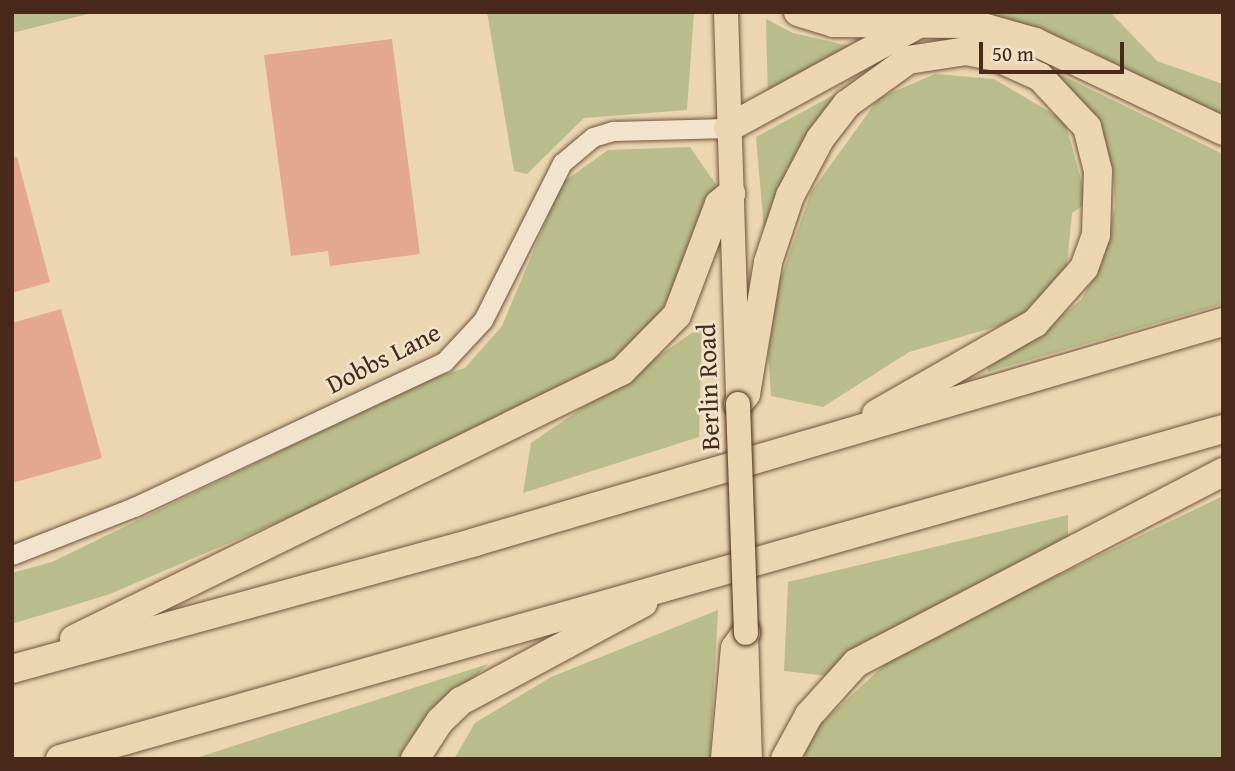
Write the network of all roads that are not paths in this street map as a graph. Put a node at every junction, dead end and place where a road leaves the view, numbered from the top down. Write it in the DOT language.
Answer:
graph roads {
  1 [pos="726,12"];
  2 [pos="798,12"];
  3 [pos="919,24"];
  4 [pos="728,128"];
  5 [pos="1223,131"];
  6 [pos="731,194"];
  7 [pos="1223,322"];
  8 [pos="738,404"];
  9 [pos="1223,429"];
  10 [pos="832,439"];
  11 [pos="1223,472"];
  12 [pos="12,555"];
  13 [pos="688,578"];
  14 [pos="746,633"];
  15 [pos="14,668"];
  16 [pos="60,759"];
  17 [pos="415,759"];
  18 [pos="725,759"];
  19 [pos="750,759"];
  20 [pos="785,759"];
  1 -- 4 [label="main road, Berlin Road"];
  2 -- 3 [label="highway"];
  3 -- 4 [label="highway"];
  3 -- 5 [label="highway"];
  4 -- 6 [label="main road, Berlin Road"];
  4 -- 12 [label="street, Dobbs Lane"];
  6 -- 8 [label="main road, Berlin Road"];
  6 -- 15 [label="highway"];
  7 -- 10 [label="highway"];
  8 -- 10 [label="highway"];
  8 -- 14 [label="main road, Berlin Road, bridge"];
  9 -- 13 [label="highway"];
  10 -- 15 [label="highway"];
  11 -- 20 [label="highway"];
  13 -- 16 [label="highway"];
  13 -- 17 [label="highway"];
  14 -- 18 [label="highway"];
  14 -- 19 [label="main road, Berlin Road"];
}
